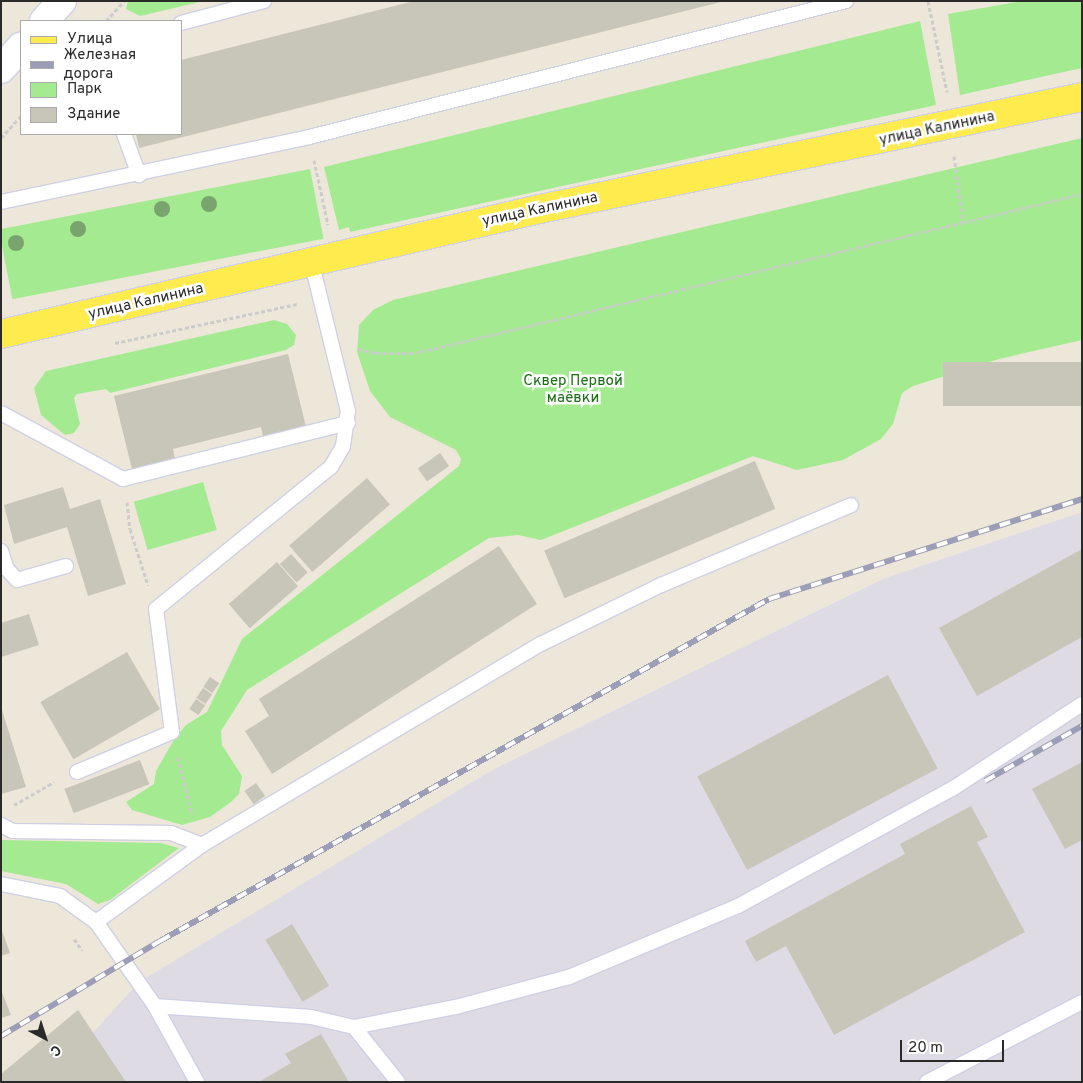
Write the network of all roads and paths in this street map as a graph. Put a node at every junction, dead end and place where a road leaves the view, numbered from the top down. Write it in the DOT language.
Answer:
graph roads {
  1 [pos="62,1"];
  2 [pos="124,1"];
  3 [pos="264,1"];
  4 [pos="846,1"];
  5 [pos="928,1"];
  6 [pos="45,20"];
  7 [pos="107,20"];
  8 [pos="182,23"];
  9 [pos="20,48"];
  10 [pos="1,69"];
  11 [pos="1082,97"];
  12 [pos="950,102"];
  13 [pos="20,117"];
  14 [pos="124,135"];
  15 [pos="309,137"];
  16 [pos="1,138"];
  17 [pos="963,151"];
  18 [pos="954,153"];
  19 [pos="944,155"];
  20 [pos="139,175"];
  21 [pos="1082,194"];
  22 [pos="1,202"];
  23 [pos="963,222"];
  24 [pos="329,227"];
  25 [pos="312,264"];
  26 [pos="321,298"];
  27 [pos="1,334"];
  28 [pos="108,344"];
  29 [pos="354,348"];
  30 [pos="1,413"];
  31 [pos="348,423"];
  32 [pos="851,505"];
  33 [pos="130,529"];
  34 [pos="1,550"];
  35 [pos="66,566"];
  36 [pos="142,566"];
  37 [pos="1082,704"];
  38 [pos="78,772"];
  39 [pos="9,808"];
  40 [pos="1,825"];
  41 [pos="202,845"];
  42 [pos="1,884"];
  43 [pos="96,922"];
  44 [pos="1082,1002"];
  45 [pos="155,1006"];
  46 [pos="354,1027"];
  47 [pos="197,1082"];
  48 [pos="398,1082"];
  49 [pos="927,1082"];
  1 -- 6 [label="main road"];
  2 -- 7 [label="path"];
  3 -- 8 [label="lane"];
  4 -- 15 [label="lane"];
  5 -- 12 [label="path"];
  9 -- 10 [label="main road"];
  11 -- 25 [label="main road, улица Калинина"];
  13 -- 16 [label="path"];
  14 -- 20 [label="lane"];
  15 -- 20 [label="lane"];
  15 -- 24 [label="path"];
  17 -- 18 [label="path"];
  18 -- 19 [label="path"];
  18 -- 23 [label="path"];
  20 -- 22 [label="lane"];
  21 -- 23 [label="path"];
  23 -- 29 [label="path"];
  25 -- 26 [label="lane"];
  25 -- 27 [label="main road, улица Калинина"];
  26 -- 28 [label="path"];
  26 -- 31 [label="lane"];
  30 -- 31 [label="lane"];
  31 -- 38 [label="lane"];
  32 -- 41 [label="lane"];
  33 -- 36 [label="path"];
  34 -- 35 [label="lane"];
  37 -- 46 [label="lane"];
  38 -- 39 [label="path"];
  40 -- 41 [label="lane"];
  41 -- 43 [label="lane"];
  42 -- 43 [label="lane"];
  43 -- 45 [label="lane"];
  44 -- 49 [label="lane"];
  45 -- 46 [label="lane"];
  45 -- 47 [label="lane"];
  46 -- 48 [label="lane"];
}
